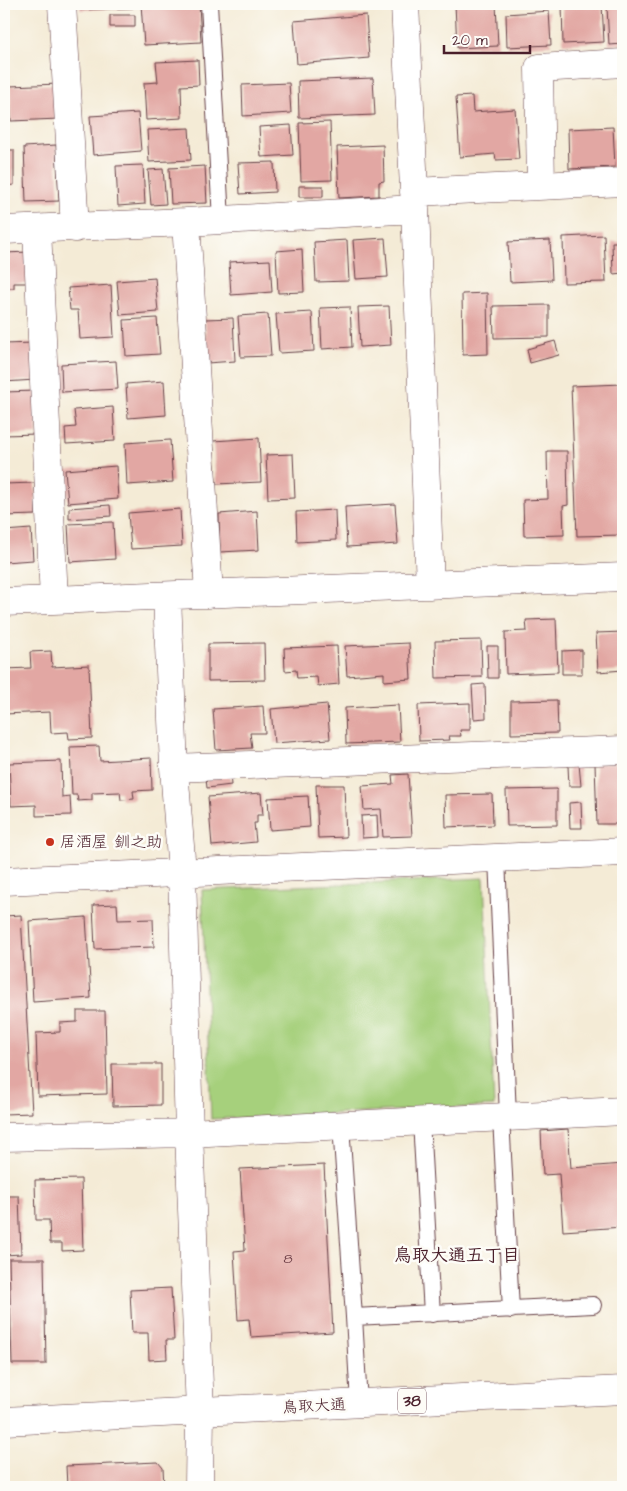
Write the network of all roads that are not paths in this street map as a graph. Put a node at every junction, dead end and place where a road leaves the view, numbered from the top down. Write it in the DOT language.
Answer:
graph roads {
  1 [pos="62,4"];
  2 [pos="210,4"];
  3 [pos="405,4"];
  4 [pos="623,63"];
  5 [pos="623,182"];
  6 [pos="541,185"];
  7 [pos="414,200"];
  8 [pos="221,220"];
  9 [pos="186,222"];
  10 [pos="75,228"];
  11 [pos="36,229"];
  12 [pos="4,230"];
  13 [pos="623,577"];
  14 [pos="430,585"];
  15 [pos="209,594"];
  16 [pos="167,596"];
  17 [pos="54,600"];
  18 [pos="4,602"];
  19 [pos="623,750"];
  20 [pos="174,768"];
  21 [pos="623,852"];
  22 [pos="497,858"];
  23 [pos="182,872"];
  24 [pos="4,880"];
  25 [pos="623,1110"];
  26 [pos="504,1116"];
  27 [pos="422,1121"];
  28 [pos="342,1125"];
  29 [pos="189,1133"];
  30 [pos="4,1137"];
  31 [pos="593,1306"];
  32 [pos="511,1310"];
  33 [pos="432,1314"];
  34 [pos="354,1317"];
  35 [pos="623,1390"];
  36 [pos="359,1404"];
  37 [pos="200,1411"];
  38 [pos="4,1421"];
  39 [pos="199,1487"];
  1 -- 10 [label="main road"];
  2 -- 8 [label="lane"];
  3 -- 7 [label="main road"];
  4 -- 6 [label="main road"];
  5 -- 6 [label="main road"];
  6 -- 7 [label="main road"];
  7 -- 8 [label="main road"];
  7 -- 14 [label="main road"];
  8 -- 9 [label="main road"];
  9 -- 10 [label="main road"];
  9 -- 15 [label="main road"];
  10 -- 11 [label="main road"];
  11 -- 12 [label="main road"];
  11 -- 17 [label="main road"];
  13 -- 14 [label="main road"];
  14 -- 15 [label="main road"];
  15 -- 16 [label="main road"];
  16 -- 17 [label="main road"];
  16 -- 20 [label="main road"];
  17 -- 18 [label="main road"];
  19 -- 20 [label="main road"];
  20 -- 23 [label="main road"];
  21 -- 22 [label="main road"];
  22 -- 23 [label="main road"];
  22 -- 26 [label="lane"];
  23 -- 24 [label="main road"];
  23 -- 29 [label="main road"];
  25 -- 26 [label="main road"];
  26 -- 27 [label="main road"];
  26 -- 32 [label="lane"];
  27 -- 28 [label="main road"];
  27 -- 33 [label="lane"];
  28 -- 29 [label="main road"];
  28 -- 34 [label="lane"];
  29 -- 30 [label="main road"];
  29 -- 37 [label="main road"];
  31 -- 32 [label="lane"];
  32 -- 33 [label="lane"];
  33 -- 34 [label="lane"];
  34 -- 36 [label="lane"];
  35 -- 36 [label="main road, 鳥取大通 / 38"];
  36 -- 37 [label="main road, 鳥取大通 / 38"];
  37 -- 38 [label="main road, 鳥取大通 / 38"];
  37 -- 39 [label="main road"];
}
